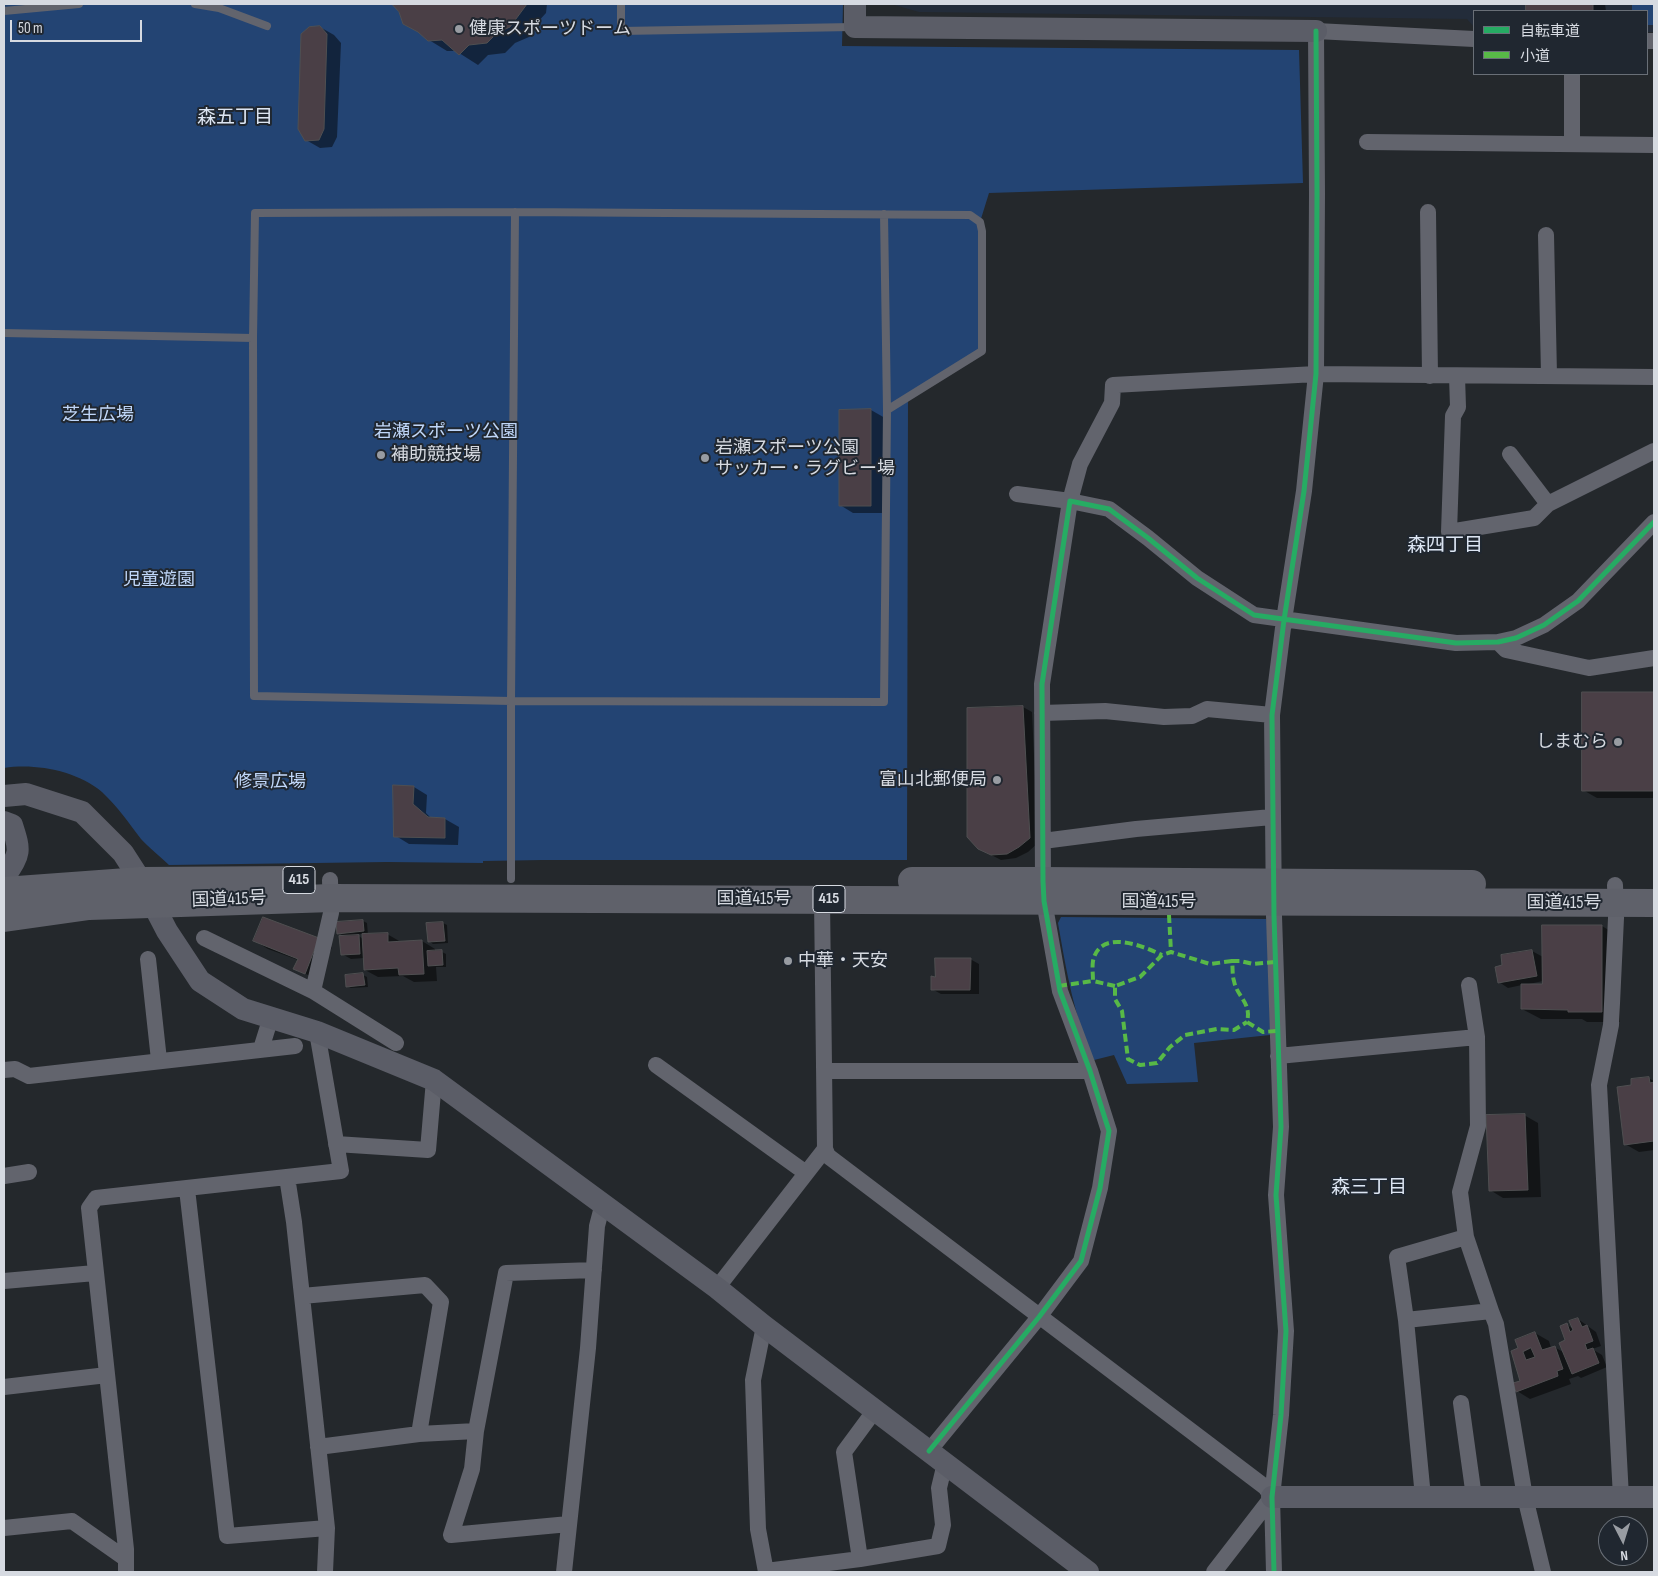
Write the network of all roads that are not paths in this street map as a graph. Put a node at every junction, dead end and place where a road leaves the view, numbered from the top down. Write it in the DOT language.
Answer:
graph roads {
  1 [pos="79,4"];
  2 [pos="195,4"];
  3 [pos="621,4"];
  4 [pos="855,4"];
  5 [pos="4,11"];
  6 [pos="267,26"];
  7 [pos="855,27"];
  8 [pos="1316,31"];
  9 [pos="1473,39"];
  10 [pos="1572,75"];
  11 [pos="1367,142"];
  12 [pos="1572,144"];
  13 [pos="1654,145"];
  14 [pos="515,212"];
  15 [pos="1428,212"];
  16 [pos="884,214"];
  17 [pos="1546,235"];
  18 [pos="4,333"];
  19 [pos="253,338"];
  20 [pos="1316,374"];
  21 [pos="1548,375"];
  22 [pos="1430,376"];
  23 [pos="1457,376"];
  24 [pos="1654,377"];
  25 [pos="888,410"];
  26 [pos="1654,451"];
  27 [pos="1510,454"];
  28 [pos="1016,494"];
  29 [pos="1070,501"];
  30 [pos="1548,504"];
  31 [pos="1654,522"];
  32 [pos="1284,620"];
  33 [pos="1498,642"];
  34 [pos="1654,658"];
  35 [pos="511,701"];
  36 [pos="1042,713"];
  37 [pos="1272,715"];
  38 [pos="4,796"];
  39 [pos="1272,817"];
  40 [pos="4,822"];
  41 [pos="1043,841"];
  42 [pos="4,878"];
  43 [pos="511,880"];
  44 [pos="1654,884"];
  45 [pos="331,889"];
  46 [pos="4,891"];
  47 [pos="1044,891"];
  48 [pos="147,892"];
  49 [pos="1274,892"];
  50 [pos="1616,894"];
  51 [pos="822,899"];
  52 [pos="1654,904"];
  53 [pos="4,918"];
  54 [pos="204,938"];
  55 [pos="148,959"];
  56 [pos="1469,985"];
  57 [pos="313,991"];
  58 [pos="271,1017"];
  59 [pos="317,1032"];
  60 [pos="1477,1038"];
  61 [pos="396,1043"];
  62 [pos="294,1046"];
  63 [pos="262,1049"];
  64 [pos="1278,1056"];
  65 [pos="159,1060"];
  66 [pos="656,1064"];
  67 [pos="4,1070"];
  68 [pos="824,1071"];
  69 [pos="1090,1071"];
  70 [pos="434,1080"];
  71 [pos="336,1144"];
  72 [pos="825,1149"];
  73 [pos="30,1172"];
  74 [pos="806,1173"];
  75 [pos="4,1176"];
  76 [pos="287,1177"];
  77 [pos="188,1189"];
  78 [pos="603,1203"];
  79 [pos="1466,1237"];
  80 [pos="594,1270"];
  81 [pos="95,1272"];
  82 [pos="4,1281"];
  83 [pos="718,1288"];
  84 [pos="302,1296"];
  85 [pos="1491,1311"];
  86 [pos="1039,1317"];
  87 [pos="1406,1320"];
  88 [pos="764,1326"];
  89 [pos="107,1375"];
  90 [pos="4,1386"];
  91 [pos="1461,1403"];
  92 [pos="875,1410"];
  93 [pos="476,1431"];
  94 [pos="419,1434"];
  95 [pos="318,1447"];
  96 [pos="937,1457"];
  97 [pos="1272,1496"];
  98 [pos="1423,1497"];
  99 [pos="1474,1497"];
  100 [pos="1525,1497"];
  101 [pos="1621,1497"];
  102 [pos="1654,1497"];
  103 [pos="569,1524"];
  104 [pos="4,1528"];
  105 [pos="327,1528"];
  106 [pos="860,1559"];
  107 [pos="126,1565"];
  108 [pos="325,1572"];
  109 [pos="564,1572"];
  110 [pos="766,1572"];
  111 [pos="1088,1572"];
  112 [pos="1214,1572"];
  113 [pos="1274,1572"];
  114 [pos="1543,1572"];
  1 -- 5 [label="lane"];
  2 -- 6 [label="lane"];
  3 -- 7 [label="lane"];
  4 -- 7 [label="street"];
  7 -- 8 [label="street"];
  8 -- 9 [label="street"];
  8 -- 20 [label="street"];
  10 -- 12 [label="street"];
  11 -- 12 [label="street"];
  12 -- 13 [label="street"];
  14 -- 16 [label="lane"];
  14 -- 19 [label="lane"];
  14 -- 35 [label="lane"];
  15 -- 22 [label="street"];
  16 -- 25 [label="lane"];
  16 -- 25 [label="lane"];
  17 -- 21 [label="street"];
  18 -- 19 [label="lane"];
  19 -- 35 [label="lane"];
  20 -- 22 [label="street"];
  20 -- 29 [label="street"];
  20 -- 32 [label="street"];
  21 -- 23 [label="street"];
  21 -- 24 [label="street"];
  22 -- 23 [label="street"];
  23 -- 30 [label="street"];
  25 -- 35 [label="lane"];
  26 -- 30 [label="street"];
  27 -- 30 [label="street"];
  28 -- 29 [label="street"];
  29 -- 32 [label="street"];
  29 -- 36 [label="street"];
  31 -- 33 [label="street"];
  32 -- 33 [label="street"];
  32 -- 37 [label="street"];
  33 -- 34 [label="street"];
  35 -- 43 [label="lane"];
  36 -- 37 [label="street"];
  36 -- 41 [label="street"];
  37 -- 39 [label="street"];
  38 -- 48 [label="street"];
  39 -- 41 [label="street"];
  39 -- 49 [label="street"];
  40 -- 42 [label="street"];
  41 -- 47 [label="street"];
  43 -- 45 [label="highway, 国道415号 / 415"];
  43 -- 47 [label="highway, 国道415号 / 415"];
  44 -- 50 [label="highway, 国道415号 / 415"];
  45 -- 48 [label="highway, 国道415号 / 415"];
  45 -- 51 [label="highway, 国道415号 / 415"];
  45 -- 57 [label="street"];
  46 -- 48 [label="highway, 国道415号 / 415"];
  47 -- 49 [label="highway, 国道415号 / 415"];
  47 -- 51 [label="highway, 国道415号 / 415"];
  47 -- 69 [label="street"];
  48 -- 53 [label="highway, 国道415号 / 415"];
  48 -- 58 [label="street"];
  49 -- 50 [label="highway, 国道415号 / 415"];
  49 -- 64 [label="street"];
  50 -- 52 [label="highway, 国道415号 / 415"];
  50 -- 101 [label="street"];
  51 -- 68 [label="street"];
  54 -- 57 [label="street"];
  55 -- 65 [label="street"];
  56 -- 60 [label="street"];
  57 -- 61 [label="street"];
  58 -- 59 [label="street"];
  58 -- 63 [label="street"];
  59 -- 70 [label="street"];
  59 -- 71 [label="street"];
  60 -- 64 [label="street"];
  60 -- 79 [label="street"];
  62 -- 63 [label="street"];
  63 -- 65 [label="street"];
  64 -- 97 [label="street"];
  65 -- 67 [label="street"];
  66 -- 74 [label="street"];
  68 -- 69 [label="street"];
  68 -- 72 [label="street"];
  69 -- 86 [label="street"];
  70 -- 71 [label="street"];
  70 -- 78 [label="street"];
  71 -- 76 [label="street"];
  72 -- 74 [label="street"];
  72 -- 86 [label="street"];
  73 -- 75 [label="street"];
  74 -- 83 [label="street"];
  76 -- 77 [label="street"];
  76 -- 84 [label="street"];
  77 -- 81 [label="street"];
  77 -- 105 [label="street"];
  78 -- 80 [label="street"];
  78 -- 83 [label="street"];
  79 -- 85 [label="street"];
  79 -- 87 [label="street"];
  80 -- 93 [label="street"];
  80 -- 103 [label="street"];
  81 -- 82 [label="street"];
  81 -- 89 [label="street"];
  83 -- 88 [label="street"];
  84 -- 94 [label="street"];
  84 -- 95 [label="street"];
  85 -- 87 [label="street"];
  85 -- 100 [label="street"];
  86 -- 96 [label="street"];
  86 -- 97 [label="street"];
  87 -- 98 [label="street"];
  88 -- 92 [label="street"];
  88 -- 110 [label="street"];
  89 -- 90 [label="street"];
  89 -- 107 [label="street"];
  91 -- 99 [label="street"];
  92 -- 96 [label="street"];
  92 -- 106 [label="street"];
  93 -- 94 [label="street"];
  93 -- 103 [label="street"];
  94 -- 95 [label="street"];
  95 -- 105 [label="street"];
  96 -- 106 [label="street"];
  96 -- 111 [label="street"];
  97 -- 98 [label="street"];
  97 -- 112 [label="street"];
  97 -- 113 [label="street"];
  98 -- 99 [label="street"];
  99 -- 100 [label="street"];
  100 -- 101 [label="street"];
  100 -- 114 [label="street"];
  101 -- 102 [label="street"];
  103 -- 109 [label="street"];
  104 -- 107 [label="street"];
  105 -- 108 [label="street"];
  106 -- 110 [label="street"];
}
